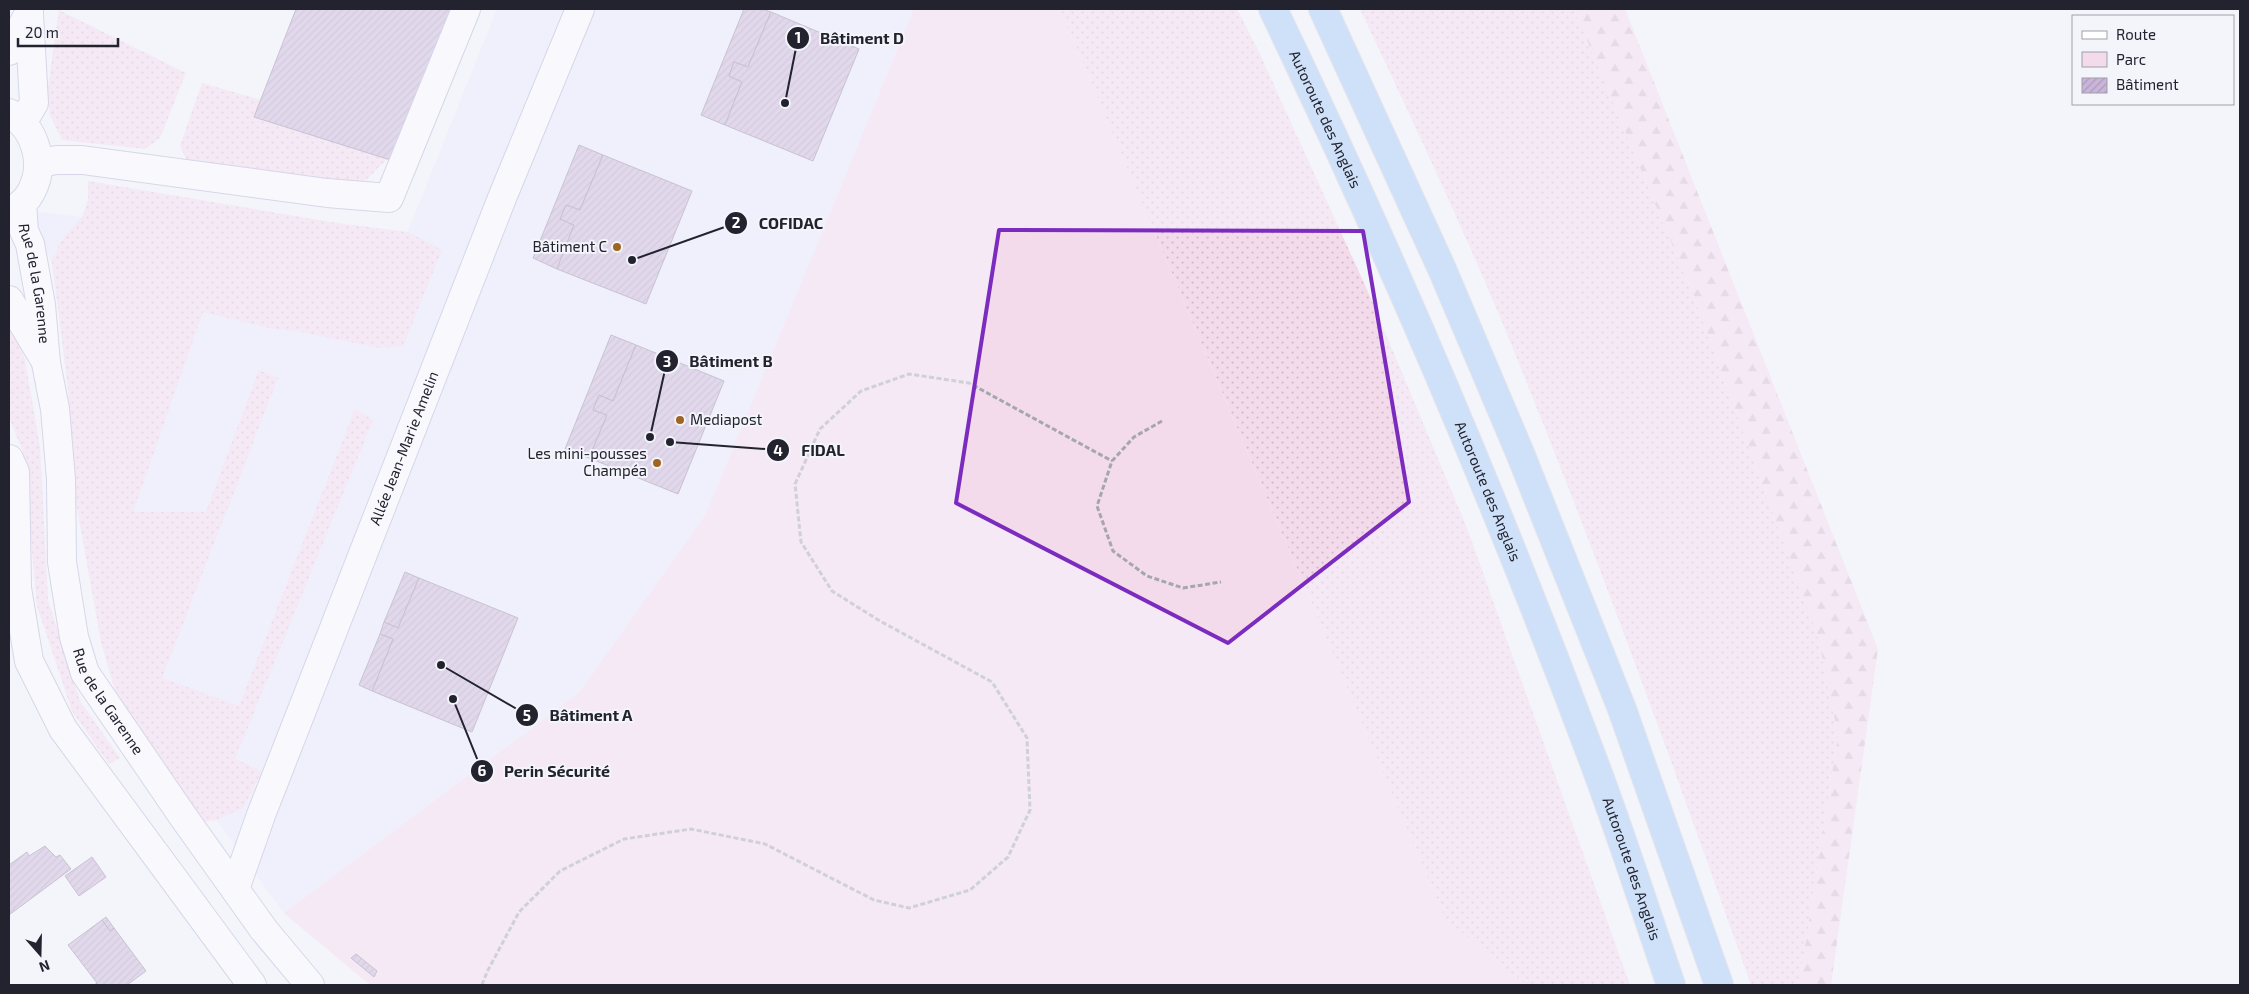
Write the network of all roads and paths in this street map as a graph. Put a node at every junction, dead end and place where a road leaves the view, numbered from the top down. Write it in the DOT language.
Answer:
graph roads {
  1 [pos="466,9"];
  2 [pos="580,9"];
  3 [pos="1274,9"];
  4 [pos="1323,9"];
  5 [pos="30,11"];
  6 [pos="9,51"];
  7 [pos="15,118"];
  8 [pos="38,163"];
  9 [pos="16,209"];
  10 [pos="9,300"];
  11 [pos="46,363"];
  12 [pos="1162,421"];
  13 [pos="9,459"];
  14 [pos="1112,461"];
  15 [pos="1221,582"];
  16 [pos="235,889"];
  17 [pos="252,985"];
  18 [pos="310,985"];
  19 [pos="482,985"];
  20 [pos="1671,985"];
  21 [pos="1719,985"];
  1 -- 8 [label="street"];
  2 -- 16 [label="street, Allée Jean-Marie Amelin"];
  3 -- 20 [label="highway, Autoroute des Anglais"];
  4 -- 21 [label="highway"];
  5 -- 6 [label="street"];
  5 -- 7 [label="street"];
  7 -- 8 [label="street"];
  8 -- 9 [label="street"];
  9 -- 11 [label="street, Rue de la Garenne"];
  10 -- 11 [label="street, Rue de la Garenne"];
  11 -- 16 [label="street, Rue de la Garenne"];
  12 -- 14 [label="path"];
  13 -- 17 [label="street"];
  14 -- 15 [label="path"];
  14 -- 19 [label="path"];
  16 -- 18 [label="street, Rue de la Garenne"];
}
